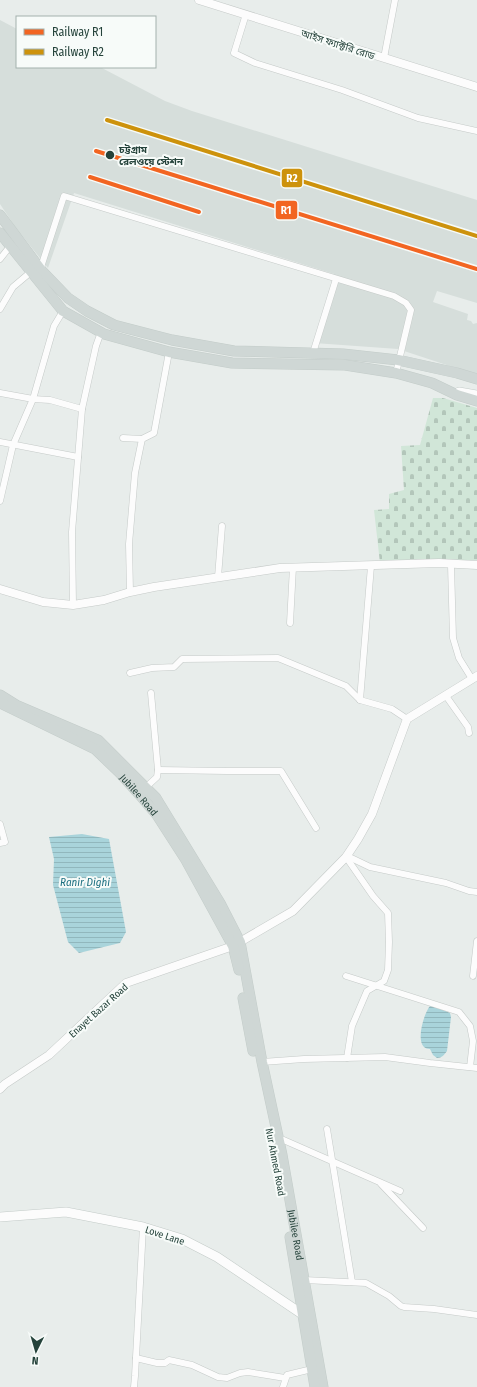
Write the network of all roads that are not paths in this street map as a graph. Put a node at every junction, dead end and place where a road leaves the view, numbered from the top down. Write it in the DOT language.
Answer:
graph roads {
  1 [pos="199,0"];
  2 [pos="395,0"];
  3 [pos="246,14"];
  4 [pos="384,58"];
  5 [pos="477,87"];
  6 [pos="477,131"];
  7 [pos="0,215"];
  8 [pos="0,233"];
  9 [pos="10,245"];
  10 [pos="0,259"];
  11 [pos="37,270"];
  12 [pos="336,279"];
  13 [pos="0,309"];
  14 [pos="63,311"];
  15 [pos="102,332"];
  16 [pos="169,352"];
  17 [pos="313,353"];
  18 [pos="398,360"];
  19 [pos="396,373"];
  20 [pos="457,373"];
  21 [pos="477,379"];
  22 [pos="477,384"];
  23 [pos="448,391"];
  24 [pos="0,393"];
  25 [pos="477,395"];
  26 [pos="33,399"];
  27 [pos="477,401"];
  28 [pos="82,409"];
  29 [pos="123,438"];
  30 [pos="142,439"];
  31 [pos="0,442"];
  32 [pos="13,445"];
  33 [pos="78,457"];
  34 [pos="0,501"];
  35 [pos="222,526"];
  36 [pos="451,564"];
  37 [pos="477,565"];
  38 [pos="371,566"];
  39 [pos="292,567"];
  40 [pos="218,577"];
  41 [pos="0,589"];
  42 [pos="130,592"];
  43 [pos="73,605"];
  44 [pos="290,623"];
  45 [pos="130,673"];
  46 [pos="475,677"];
  47 [pos="151,693"];
  48 [pos="0,695"];
  49 [pos="446,696"];
  50 [pos="360,700"];
  51 [pos="1,705"];
  52 [pos="407,718"];
  53 [pos="469,733"];
  54 [pos="158,770"];
  55 [pos="142,791"];
  56 [pos="0,824"];
  57 [pos="316,828"];
  58 [pos="0,843"];
  59 [pos="346,857"];
  60 [pos="477,893"];
  61 [pos="477,941"];
  62 [pos="234,942"];
  63 [pos="346,976"];
  64 [pos="473,976"];
  65 [pos="377,986"];
  66 [pos="347,1058"];
  67 [pos="262,1062"];
  68 [pos="474,1068"];
  69 [pos="0,1089"];
  70 [pos="327,1130"];
  71 [pos="279,1138"];
  72 [pos="332,1161"];
  73 [pos="379,1182"];
  74 [pos="400,1191"];
  75 [pos="0,1217"];
  76 [pos="143,1227"];
  77 [pos="423,1228"];
  78 [pos="304,1280"];
  79 [pos="352,1282"];
  80 [pos="306,1313"];
  81 [pos="477,1315"];
  82 [pos="136,1358"];
  83 [pos="312,1369"];
  84 [pos="285,1378"];
  85 [pos="134,1387"];
  86 [pos="283,1387"];
  87 [pos="315,1387"];
  88 [pos="324,1387"];
  1 -- 3 [label="street, আইস ফ্যাক্টরি রোড"];
  2 -- 4 [label="street"];
  3 -- 4 [label="street, আইস ফ্যাক্টরি রোড"];
  3 -- 6 [label="street"];
  4 -- 5 [label="street, আইস ফ্যাক্টরি রোড"];
  7 -- 11 [label="main road"];
  8 -- 9 [label="main road"];
  9 -- 10 [label="street"];
  9 -- 11 [label="main road"];
  11 -- 12 [label="street"];
  11 -- 13 [label="street"];
  11 -- 14 [label="main road"];
  11 -- 17 [label="main road"];
  12 -- 17 [label="street"];
  12 -- 18 [label="street"];
  14 -- 15 [label="main road"];
  14 -- 26 [label="street"];
  15 -- 16 [label="main road"];
  15 -- 28 [label="street"];
  16 -- 19 [label="main road"];
  16 -- 30 [label="street"];
  17 -- 18 [label="main road"];
  18 -- 19 [label="street"];
  18 -- 20 [label="main road"];
  19 -- 23 [label="main road"];
  20 -- 21 [label="main road"];
  20 -- 22 [label="main road"];
  23 -- 25 [label="main road"];
  23 -- 27 [label="main road"];
  24 -- 26 [label="street"];
  26 -- 28 [label="street"];
  26 -- 32 [label="street"];
  28 -- 33 [label="street"];
  29 -- 30 [label="street"];
  30 -- 42 [label="street"];
  31 -- 32 [label="street"];
  32 -- 33 [label="street"];
  32 -- 34 [label="street"];
  33 -- 43 [label="street"];
  35 -- 40 [label="street"];
  36 -- 37 [label="street"];
  36 -- 38 [label="street"];
  36 -- 46 [label="street"];
  38 -- 39 [label="street"];
  38 -- 50 [label="street"];
  39 -- 40 [label="street"];
  39 -- 44 [label="street"];
  40 -- 42 [label="street"];
  41 -- 43 [label="street"];
  42 -- 43 [label="street"];
  45 -- 50 [label="street"];
  46 -- 49 [label="street"];
  47 -- 54 [label="street"];
  48 -- 55 [label="main road"];
  49 -- 52 [label="street"];
  49 -- 53 [label="street"];
  50 -- 52 [label="street"];
  51 -- 55 [label="main road, Jubilee Road"];
  52 -- 59 [label="street, Enayet Bazar Road"];
  54 -- 55 [label="street"];
  54 -- 57 [label="street"];
  55 -- 62 [label="main road, Jubilee Road"];
  56 -- 58 [label="street"];
  59 -- 60 [label="street"];
  59 -- 62 [label="street, Enayet Bazar Road"];
  59 -- 65 [label="street"];
  61 -- 64 [label="street"];
  62 -- 67 [label="main road, Jubilee Road"];
  62 -- 69 [label="street, Enayet Bazar Road"];
  62 -- 80 [label="main road, Nur Ahmed Road"];
  63 -- 65 [label="street"];
  65 -- 66 [label="street"];
  65 -- 68 [label="street"];
  66 -- 67 [label="street"];
  66 -- 68 [label="street"];
  67 -- 71 [label="main road, Jubilee Road"];
  70 -- 72 [label="street"];
  71 -- 72 [label="street"];
  71 -- 78 [label="main road, Jubilee Road"];
  72 -- 73 [label="street"];
  72 -- 79 [label="street"];
  73 -- 74 [label="street"];
  73 -- 77 [label="street"];
  75 -- 76 [label="main road, Love Lane"];
  76 -- 80 [label="main road, Love Lane"];
  76 -- 82 [label="street"];
  78 -- 79 [label="street"];
  78 -- 80 [label="main road, Jubilee Road"];
  79 -- 81 [label="street"];
  80 -- 83 [label="main road, Nur Ahmed Road"];
  80 -- 88 [label="main road, Jubilee Road"];
  82 -- 84 [label="street"];
  82 -- 85 [label="street"];
  83 -- 84 [label="street"];
  83 -- 87 [label="main road, Nur Ahmed Road"];
  84 -- 86 [label="street"];
}
